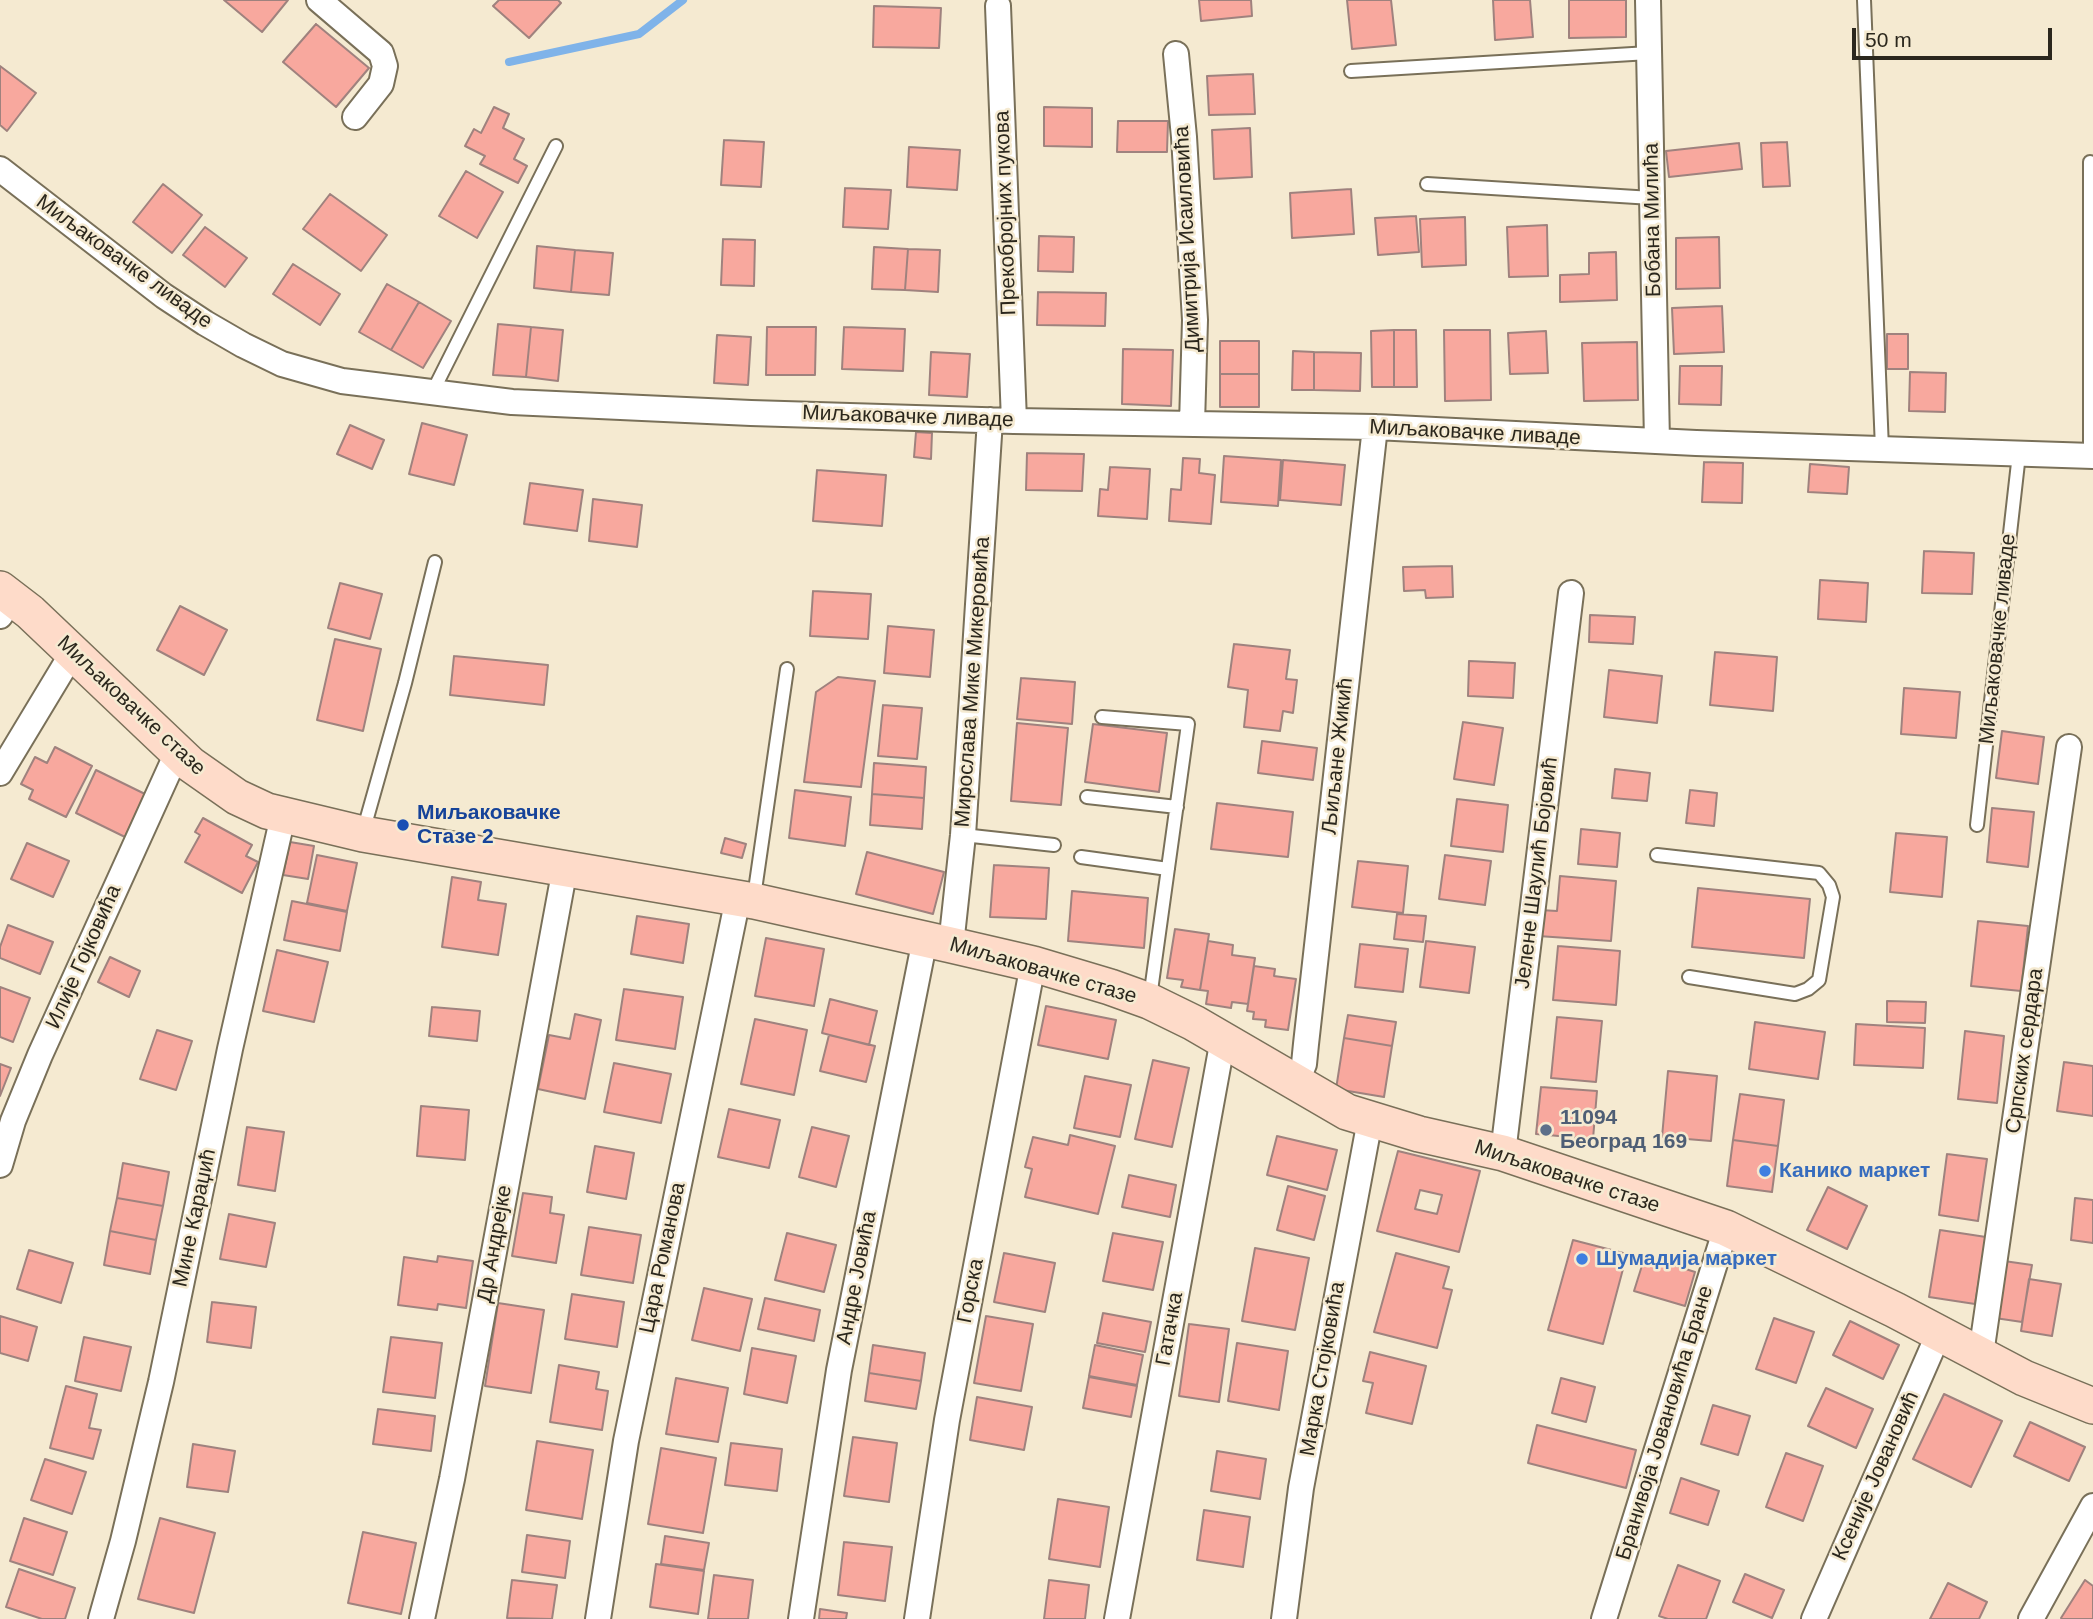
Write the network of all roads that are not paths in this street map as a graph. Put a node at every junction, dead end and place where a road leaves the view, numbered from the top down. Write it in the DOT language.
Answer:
graph roads {
  1 [pos="319,0"];
  2 [pos="1648,0"];
  3 [pos="1864,0"];
  4 [pos="998,6"];
  5 [pos="1649,53"];
  6 [pos="1176,54"];
  7 [pos="1350,71"];
  8 [pos="355,117"];
  9 [pos="555,146"];
  10 [pos="2090,162"];
  11 [pos="0,169"];
  12 [pos="1427,184"];
  13 [pos="1652,198"];
  14 [pos="432,393"];
  15 [pos="1002,420"];
  16 [pos="1192,424"];
  17 [pos="1375,427"];
  18 [pos="1657,441"];
  19 [pos="1882,449"];
  20 [pos="2019,454"];
  21 [pos="2091,456"];
  22 [pos="435,562"];
  23 [pos="1571,593"];
  24 [pos="4,601"];
  25 [pos="73,652"];
  26 [pos="787,669"];
  27 [pos="1101,717"];
  28 [pos="2069,747"];
  29 [pos="177,753"];
  30 [pos="0,773"];
  31 [pos="1087,797"];
  32 [pos="1177,807"];
  33 [pos="284,816"];
  34 [pos="1978,825"];
  35 [pos="363,834"];
  36 [pos="963,835"];
  37 [pos="1054,845"];
  38 [pos="1657,855"];
  39 [pos="1081,857"];
  40 [pos="565,867"];
  41 [pos="1168,869"];
  42 [pos="746,899"];
  43 [pos="938,942"];
  44 [pos="1033,964"];
  45 [pos="1689,977"];
  46 [pos="1149,1001"];
  47 [pos="1223,1039"];
  48 [pos="1296,1083"];
  49 [pos="1370,1120"];
  50 [pos="1503,1153"];
  51 [pos="0,1166"];
  52 [pos="1726,1227"];
  53 [pos="1939,1333"];
  54 [pos="1981,1354"];
  55 [pos="2093,1406"];
  56 [pos="2093,1506"];
  57 [pos="101,1619"];
  58 [pos="422,1619"];
  59 [pos="598,1619"];
  60 [pos="801,1619"];
  61 [pos="916,1619"];
  62 [pos="1117,1619"];
  63 [pos="1284,1619"];
  64 [pos="1604,1619"];
  65 [pos="1814,1619"];
  66 [pos="2031,1619"];
  1 -- 8 [label="street"];
  2 -- 5 [label="street, Бобана Милића"];
  3 -- 19 [label="lane"];
  4 -- 15 [label="street, Прекобројних пукова"];
  5 -- 7 [label="lane"];
  5 -- 13 [label="street, Бобана Милића"];
  6 -- 16 [label="street, Димитрија Исаиловића"];
  9 -- 14 [label="lane"];
  10 -- 21 [label="lane, Миљаковачке ливаде"];
  11 -- 14 [label="street, Миљаковачке ливаде"];
  12 -- 13 [label="lane"];
  13 -- 18 [label="street, Бобана Милића"];
  14 -- 15 [label="street, Миљаковачке ливаде"];
  15 -- 16 [label="street, Миљаковачке ливаде"];
  15 -- 36 [label="street, Мирослава Мике Микеровића"];
  16 -- 17 [label="street, Миљаковачке ливаде"];
  17 -- 18 [label="street, Миљаковачке ливаде"];
  17 -- 48 [label="street, Љиљане Жикић"];
  18 -- 19 [label="street, Миљаковачке ливаде"];
  19 -- 20 [label="street, Миљаковачке ливаде"];
  20 -- 21 [label="street, Миљаковачке ливаде"];
  20 -- 34 [label="lane, Миљаковачке ливаде"];
  22 -- 35 [label="lane"];
  23 -- 50 [label="street, Јелене Шаулић Бојовић"];
  24 -- 25 [label="street, Миљаковачке стазе"];
  25 -- 29 [label="street, Миљаковачке стазе"];
  25 -- 30 [label="street"];
  26 -- 42 [label="lane"];
  27 -- 32 [label="lane"];
  28 -- 54 [label="street, Српских сердара"];
  29 -- 33 [label="street, Миљаковачке стазе"];
  29 -- 51 [label="street, Илије Гојковића"];
  31 -- 32 [label="lane"];
  32 -- 41 [label="lane"];
  33 -- 35 [label="street, Миљаковачке стазе"];
  33 -- 57 [label="street, Мине Караџић"];
  35 -- 40 [label="street, Миљаковачке стазе"];
  36 -- 37 [label="lane"];
  36 -- 43 [label="street, Мирослава Мике Микеровића"];
  38 -- 45 [label="lane"];
  39 -- 41 [label="lane"];
  40 -- 42 [label="street, Миљаковачке стазе"];
  40 -- 58 [label="street, Др Андрејке"];
  41 -- 46 [label="lane"];
  42 -- 43 [label="street, Миљаковачке стазе"];
  42 -- 59 [label="street, Цара Романова"];
  43 -- 44 [label="street, Миљаковачке стазе"];
  43 -- 60 [label="street, Андре Јовића"];
  44 -- 46 [label="street, Миљаковачке стазе"];
  44 -- 61 [label="street, Горска"];
  46 -- 47 [label="street, Миљаковачке стазе"];
  47 -- 48 [label="street, Миљаковачке стазе"];
  47 -- 62 [label="street, Гатачка"];
  48 -- 49 [label="street, Миљаковачке стазе"];
  49 -- 50 [label="street, Миљаковачке стазе"];
  49 -- 63 [label="street, Марка Стојковића"];
  50 -- 52 [label="street, Миљаковачке стазе"];
  52 -- 53 [label="street, Миљаковачке стазе"];
  52 -- 64 [label="street, Бранивоја Јовановића Бране"];
  53 -- 54 [label="street, Миљаковачке стазе"];
  53 -- 65 [label="street, Ксеније Јовановић"];
  54 -- 55 [label="street, Миљаковачке стазе"];
  56 -- 66 [label="street"];
}
